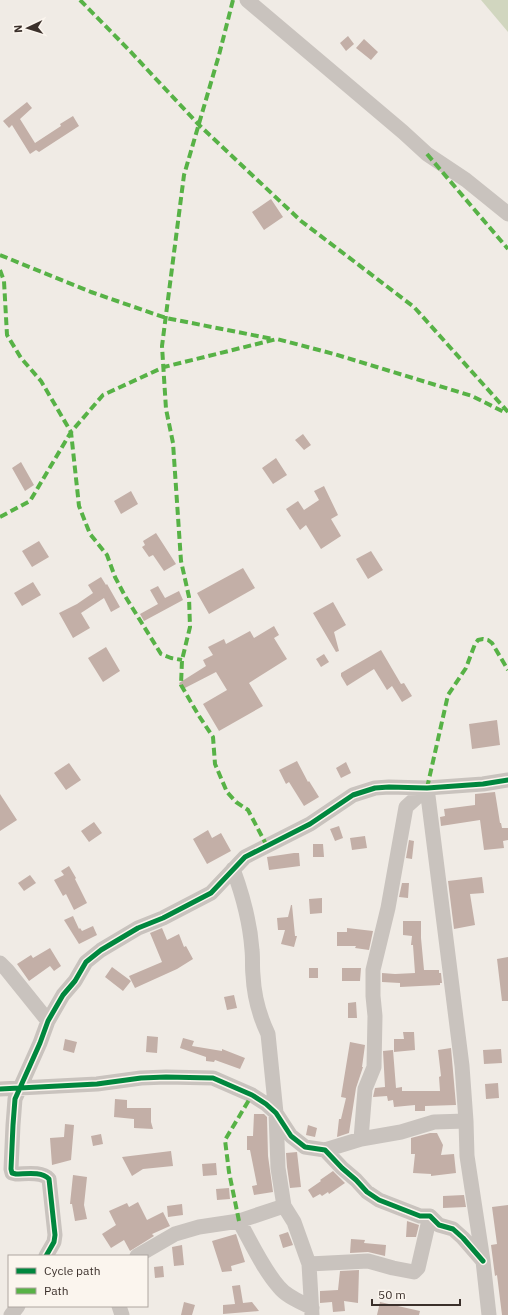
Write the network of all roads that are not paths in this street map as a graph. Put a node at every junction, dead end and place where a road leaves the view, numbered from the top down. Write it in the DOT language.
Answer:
graph roads {
  1 [pos="247,0"];
  2 [pos="508,214"];
  3 [pos="508,780"];
  4 [pos="427,788"];
  5 [pos="233,869"];
  6 [pos="0,963"];
  7 [pos="48,1021"];
  8 [pos="20,1087"];
  9 [pos="0,1089"];
  10 [pos="276,1113"];
  11 [pos="466,1121"];
  12 [pos="361,1139"];
  13 [pos="325,1150"];
  14 [pos="284,1206"];
  15 [pos="430,1216"];
  16 [pos="239,1221"];
  17 [pos="47,1255"];
  18 [pos="139,1255"];
  19 [pos="483,1261"];
  20 [pos="309,1264"];
  21 [pos="17,1307"];
  22 [pos="312,1311"];
  23 [pos="11,1315"];
  24 [pos="489,1315"];
  1 -- 2 [label="street"];
  3 -- 4 [label="street"];
  4 -- 5 [label="street"];
  4 -- 11 [label="street"];
  4 -- 12 [label="street"];
  5 -- 7 [label="street"];
  5 -- 10 [label="street"];
  6 -- 7 [label="street"];
  7 -- 8 [label="street"];
  8 -- 9 [label="street"];
  8 -- 10 [label="street"];
  8 -- 17 [label="street"];
  10 -- 13 [label="street"];
  10 -- 14 [label="street"];
  11 -- 12 [label="street"];
  11 -- 19 [label="street"];
  12 -- 13 [label="street"];
  13 -- 15 [label="street"];
  14 -- 16 [label="street"];
  14 -- 20 [label="street"];
  15 -- 19 [label="street"];
  15 -- 20 [label="street"];
  16 -- 18 [label="street"];
  16 -- 22 [label="street"];
  19 -- 24 [label="street"];
  20 -- 22 [label="street"];
  21 -- 23 [label="street"];
}
